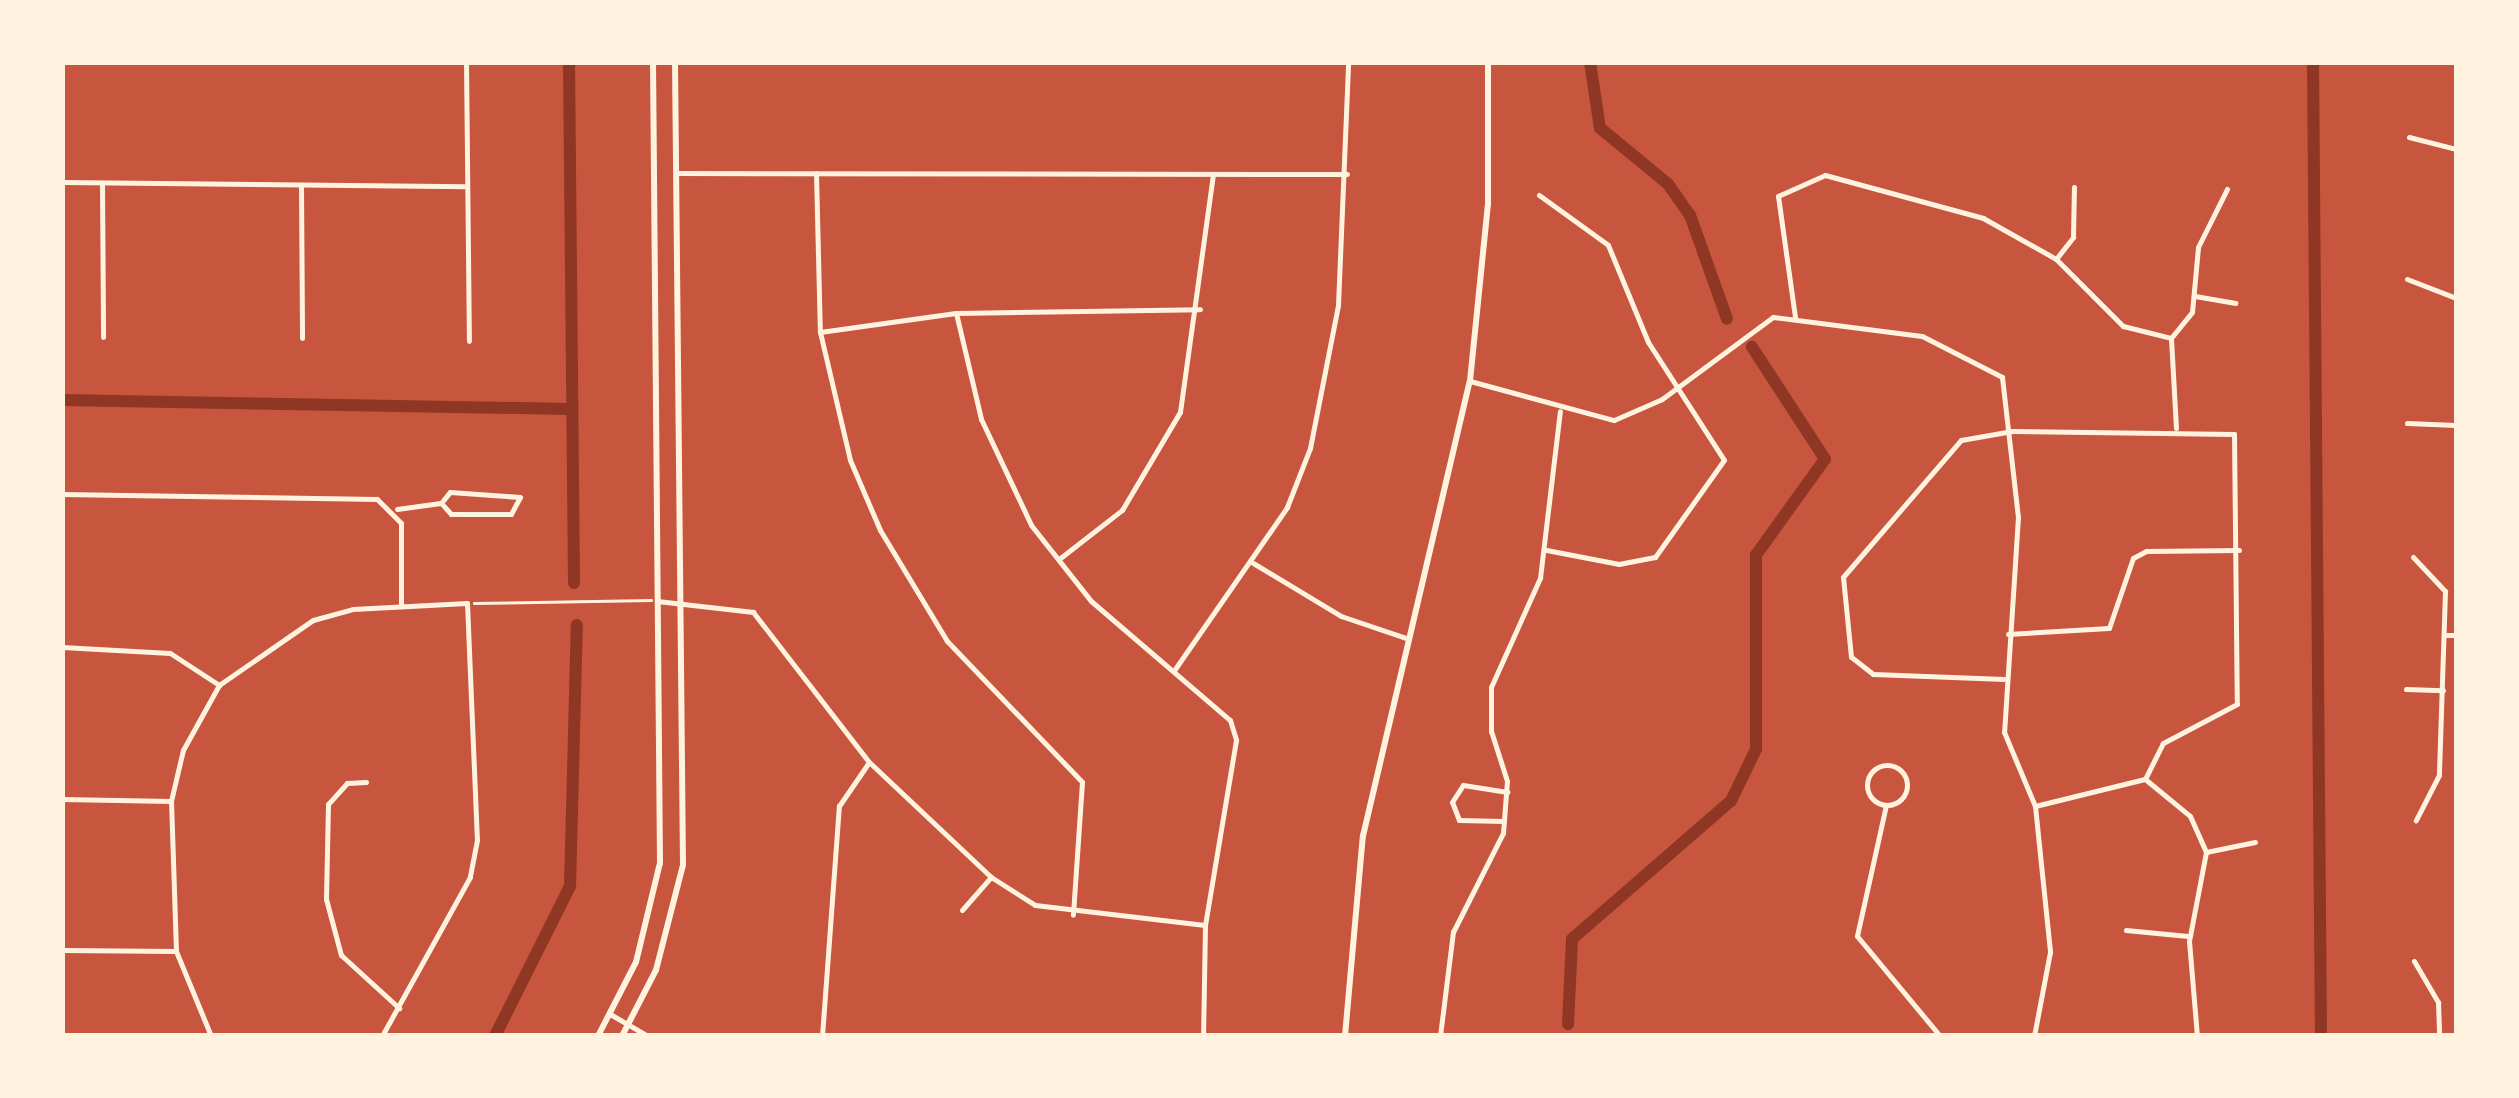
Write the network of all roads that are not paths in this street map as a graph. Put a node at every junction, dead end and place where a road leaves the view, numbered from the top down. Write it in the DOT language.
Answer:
graph roads {
  1 [pos="466,62"];
  2 [pos="653,62"];
  3 [pos="674,62"];
  4 [pos="1348,62"];
  5 [pos="1488,62"];
  6 [pos="2409,138"];
  7 [pos="2456,149"];
  8 [pos="677,173"];
  9 [pos="816,173"];
  10 [pos="1212,174"];
  11 [pos="1347,174"];
  12 [pos="62,182"];
  13 [pos="102,183"];
  14 [pos="301,186"];
  15 [pos="467,186"];
  16 [pos="2074,186"];
  17 [pos="2227,188"];
  18 [pos="1539,195"];
  19 [pos="2056,259"];
  20 [pos="2407,279"];
  21 [pos="2195,296"];
  22 [pos="2456,298"];
  23 [pos="2235,302"];
  24 [pos="1200,309"];
  25 [pos="956,313"];
  26 [pos="1796,316"];
  27 [pos="820,332"];
  28 [pos="103,336"];
  29 [pos="302,338"];
  30 [pos="2170,338"];
  31 [pos="469,341"];
  32 [pos="1470,381"];
  33 [pos="1678,386"];
  34 [pos="1560,412"];
  35 [pos="2407,423"];
  36 [pos="2456,425"];
  37 [pos="2176,428"];
  38 [pos="2012,432"];
  39 [pos="62,494"];
  40 [pos="440,503"];
  41 [pos="397,509"];
  42 [pos="1546,550"];
  43 [pos="2239,550"];
  44 [pos="2413,557"];
  45 [pos="1059,560"];
  46 [pos="1252,564"];
  47 [pos="657,600"];
  48 [pos="682,601"];
  49 [pos="402,604"];
  50 [pos="2008,634"];
  51 [pos="2456,634"];
  52 [pos="2446,635"];
  53 [pos="1406,638"];
  54 [pos="62,646"];
  55 [pos="1176,669"];
  56 [pos="2004,679"];
  57 [pos="219,685"];
  58 [pos="2406,689"];
  59 [pos="2444,690"];
  60 [pos="869,762"];
  61 [pos="2145,779"];
  62 [pos="366,782"];
  63 [pos="1507,792"];
  64 [pos="62,799"];
  65 [pos="170,800"];
  66 [pos="1886,805"];
  67 [pos="2035,806"];
  68 [pos="2416,820"];
  69 [pos="1504,821"];
  70 [pos="2254,842"];
  71 [pos="2206,852"];
  72 [pos="991,876"];
  73 [pos="962,910"];
  74 [pos="1073,916"];
  75 [pos="1205,925"];
  76 [pos="2126,930"];
  77 [pos="2189,936"];
  78 [pos="62,950"];
  79 [pos="176,950"];
  80 [pos="2414,961"];
  81 [pos="399,1008"];
  82 [pos="610,1014"];
  83 [pos="629,1024"];
  84 [pos="212,1036"];
  85 [pos="382,1036"];
  86 [pos="598,1036"];
  87 [pos="622,1036"];
  88 [pos="648,1036"];
  89 [pos="822,1036"];
  90 [pos="1203,1036"];
  91 [pos="1344,1036"];
  92 [pos="1440,1036"];
  93 [pos="1940,1036"];
  94 [pos="2034,1036"];
  95 [pos="2198,1036"];
  96 [pos="2438,1036"];
  1 -- 15 [label="street"];
  2 -- 47 [label="street"];
  3 -- 8 [label="street"];
  4 -- 11 [label="street"];
  5 -- 32 [label="street"];
  6 -- 7 [label="street"];
  8 -- 9 [label="street"];
  8 -- 48 [label="street"];
  9 -- 10 [label="street"];
  9 -- 27 [label="street"];
  10 -- 11 [label="street"];
  10 -- 24 [label="street"];
  11 -- 46 [label="street"];
  12 -- 13 [label="street"];
  13 -- 14 [label="street"];
  13 -- 28 [label="street"];
  14 -- 15 [label="street"];
  14 -- 29 [label="street"];
  15 -- 31 [label="street"];
  16 -- 19 [label="street"];
  17 -- 21 [label="street"];
  18 -- 33 [label="street"];
  19 -- 26 [label="street"];
  19 -- 30 [label="street"];
  20 -- 22 [label="street"];
  21 -- 23 [label="street"];
  21 -- 30 [label="street"];
  24 -- 25 [label="street"];
  24 -- 45 [label="street"];
  25 -- 27 [label="street"];
  25 -- 45 [label="street"];
  26 -- 33 [label="street"];
  26 -- 38 [label="street"];
  27 -- 74 [label="street"];
  30 -- 37 [label="street"];
  32 -- 34 [label="street"];
  32 -- 53 [label="street"];
  33 -- 34 [label="street"];
  33 -- 42 [label="street"];
  34 -- 42 [label="street"];
  35 -- 36 [label="street"];
  37 -- 38 [label="street"];
  37 -- 43 [label="street"];
  38 -- 50 [label="street"];
  38 -- 56 [label="street"];
  39 -- 41 [label="street"];
  40 -- 40 [label="street"];
  40 -- 41 [label="street"];
  41 -- 49 [label="street"];
  42 -- 63 [label="street"];
  43 -- 50 [label="street"];
  43 -- 61 [label="street"];
  44 -- 52 [label="street"];
  45 -- 55 [label="street"];
  46 -- 53 [label="street"];
  46 -- 55 [label="street"];
  47 -- 48 [label="street"];
  47 -- 82 [label="street"];
  48 -- 60 [label="street"];
  48 -- 83 [label="street"];
  49 -- 57 [label="street"];
  49 -- 81 [label="street"];
  50 -- 56 [label="street"];
  51 -- 52 [label="street"];
  52 -- 59 [label="street"];
  53 -- 91 [label="street"];
  54 -- 57 [label="street"];
  55 -- 75 [label="street"];
  56 -- 67 [label="street"];
  57 -- 65 [label="street"];
  58 -- 59 [label="street"];
  59 -- 68 [label="street"];
  60 -- 72 [label="street"];
  60 -- 89 [label="street"];
  61 -- 67 [label="street"];
  61 -- 71 [label="street"];
  62 -- 81 [label="street"];
  63 -- 69 [label="street"];
  63 -- 69 [label="street"];
  64 -- 65 [label="street"];
  65 -- 79 [label="street"];
  66 -- 66 [label="street"];
  66 -- 93 [label="street"];
  67 -- 94 [label="street"];
  69 -- 92 [label="street"];
  70 -- 71 [label="street"];
  71 -- 77 [label="street"];
  72 -- 73 [label="street"];
  72 -- 74 [label="street"];
  74 -- 75 [label="street"];
  75 -- 90 [label="street"];
  76 -- 77 [label="street"];
  77 -- 95 [label="street"];
  78 -- 79 [label="street"];
  79 -- 84 [label="street"];
  80 -- 96 [label="street"];
  81 -- 85 [label="street"];
  82 -- 83 [label="street"];
  82 -- 86 [label="street"];
  83 -- 87 [label="street"];
  83 -- 88 [label="street"];
}
